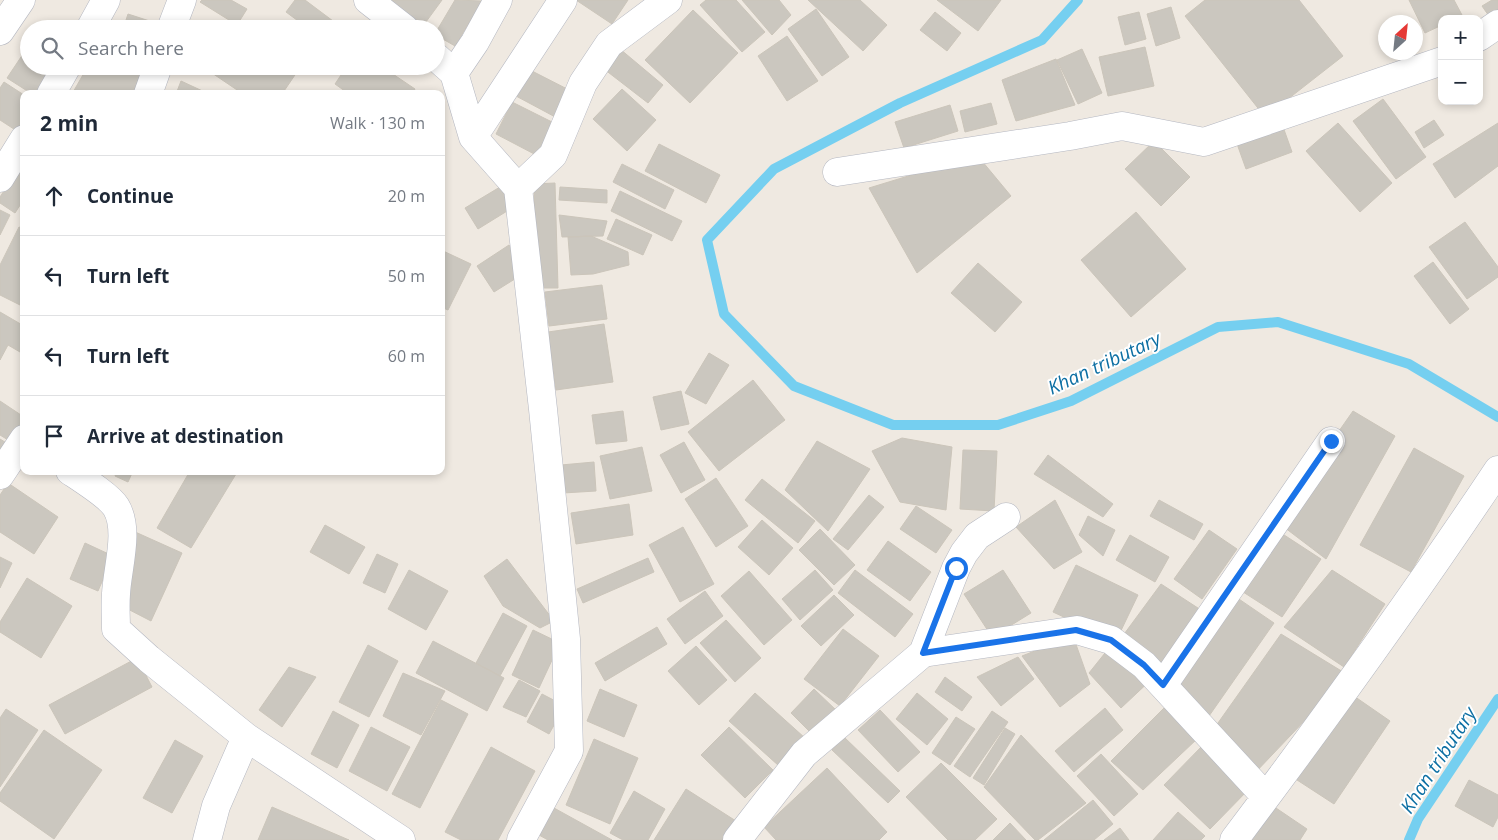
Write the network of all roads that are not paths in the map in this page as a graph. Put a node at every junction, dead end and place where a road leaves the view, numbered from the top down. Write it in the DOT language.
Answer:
graph roads {
  1 [pos="21,0"];
  2 [pos="106,0"];
  3 [pos="182,0"];
  4 [pos="368,0"];
  5 [pos="498,0"];
  6 [pos="563,0"];
  7 [pos="668,0"];
  8 [pos="95,20"];
  9 [pos="174,20"];
  10 [pos="394,20"];
  11 [pos="1498,24"];
  12 [pos="0,31"];
  13 [pos="1483,33"];
  14 [pos="1438,62"];
  15 [pos="445,65"];
  16 [pos="62,75"];
  17 [pos="155,75"];
  18 [pos="53,90"];
  19 [pos="149,90"];
  20 [pos="473,137"];
  21 [pos="20,146"];
  22 [pos="837,172"];
  23 [pos="0,178"];
  24 [pos="518,188"];
  25 [pos="1331,441"];
  26 [pos="20,445"];
  27 [pos="1498,470"];
  28 [pos="0,475"];
  29 [pos="76,475"];
  30 [pos="1006,517"];
  31 [pos="923,653"];
  32 [pos="1163,685"];
  33 [pos="246,737"];
  34 [pos="1266,797"];
  35 [pos="206,840"];
  36 [pos="400,840"];
  37 [pos="521,840"];
  38 [pos="737,840"];
  39 [pos="1234,840"];
  1 -- 12 [label="street"];
  2 -- 8 [label="street"];
  3 -- 9 [label="street"];
  4 -- 10 [label="street"];
  5 -- 15 [label="street"];
  6 -- 20 [label="street"];
  7 -- 24 [label="street"];
  11 -- 13 [label="street"];
  14 -- 22 [label="street"];
  15 -- 20 [label="street"];
  16 -- 18 [label="street"];
  17 -- 19 [label="street"];
  20 -- 24 [label="street"];
  21 -- 23 [label="street"];
  24 -- 37 [label="street"];
  25 -- 32 [label="street"];
  26 -- 28 [label="street"];
  27 -- 34 [label="street"];
  29 -- 33 [label="street"];
  30 -- 31 [label="street"];
  31 -- 32 [label="street"];
  31 -- 38 [label="street"];
  32 -- 34 [label="street"];
  33 -- 35 [label="street"];
  33 -- 36 [label="street"];
  34 -- 39 [label="street"];
}
